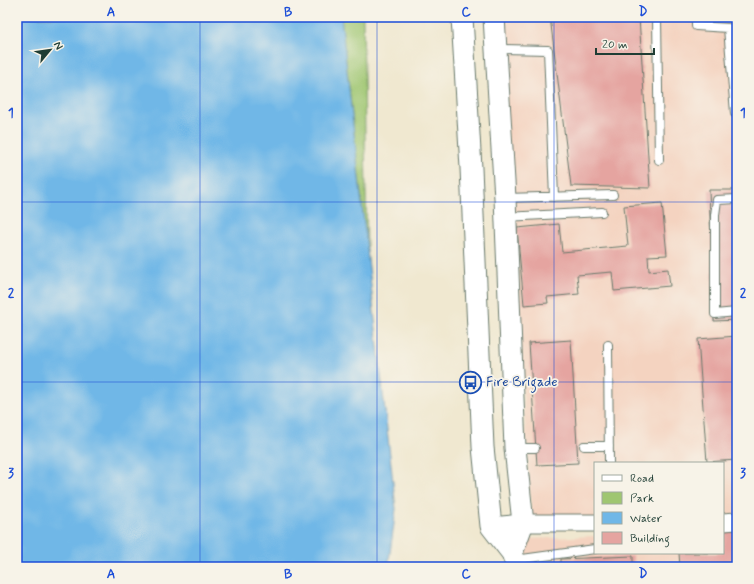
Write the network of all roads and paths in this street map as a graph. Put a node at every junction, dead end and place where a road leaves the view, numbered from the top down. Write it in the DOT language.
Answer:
graph roads {
  1 [pos="462,17"];
  2 [pos="494,17"];
  3 [pos="657,17"];
  4 [pos="696,17"];
  5 [pos="496,49"];
  6 [pos="737,113"];
  7 [pos="660,160"];
  8 [pos="613,195"];
  9 [pos="554,197"];
  10 [pos="737,199"];
  11 [pos="504,207"];
  12 [pos="602,212"];
  13 [pos="506,241"];
  14 [pos="474,242"];
  15 [pos="737,312"];
  16 [pos="608,346"];
  17 [pos="511,356"];
  18 [pos="478,357"];
  19 [pos="584,446"];
  20 [pos="609,446"];
  21 [pos="483,448"];
  22 [pos="525,448"];
  23 [pos="609,462"];
  24 [pos="737,521"];
  25 [pos="724,522"];
  26 [pos="523,523"];
  27 [pos="594,523"];
  28 [pos="491,526"];
  29 [pos="594,549"];
  30 [pos="514,560"];
  1 -- 14 [label="street"];
  2 -- 5 [label="street"];
  3 -- 7 [label="lane"];
  4 -- 6 [label="lane"];
  5 -- 9 [label="lane"];
  5 -- 11 [label="street"];
  8 -- 9 [label="lane"];
  9 -- 11 [label="lane"];
  10 -- 15 [label="lane"];
  11 -- 12 [label="lane"];
  11 -- 13 [label="street"];
  13 -- 14 [label="street"];
  13 -- 17 [label="street"];
  14 -- 18 [label="street"];
  16 -- 20 [label="lane"];
  17 -- 18 [label="street"];
  17 -- 22 [label="street"];
  18 -- 21 [label="street"];
  19 -- 20 [label="lane"];
  20 -- 23 [label="lane"];
  21 -- 22 [label="street"];
  21 -- 28 [label="street"];
  22 -- 26 [label="street"];
  24 -- 25 [label="street"];
  26 -- 27 [label="street"];
  26 -- 28 [label="street"];
  26 -- 30 [label="street"];
  28 -- 30 [label="street"];
  29 -- 30 [label="lane"];
}
